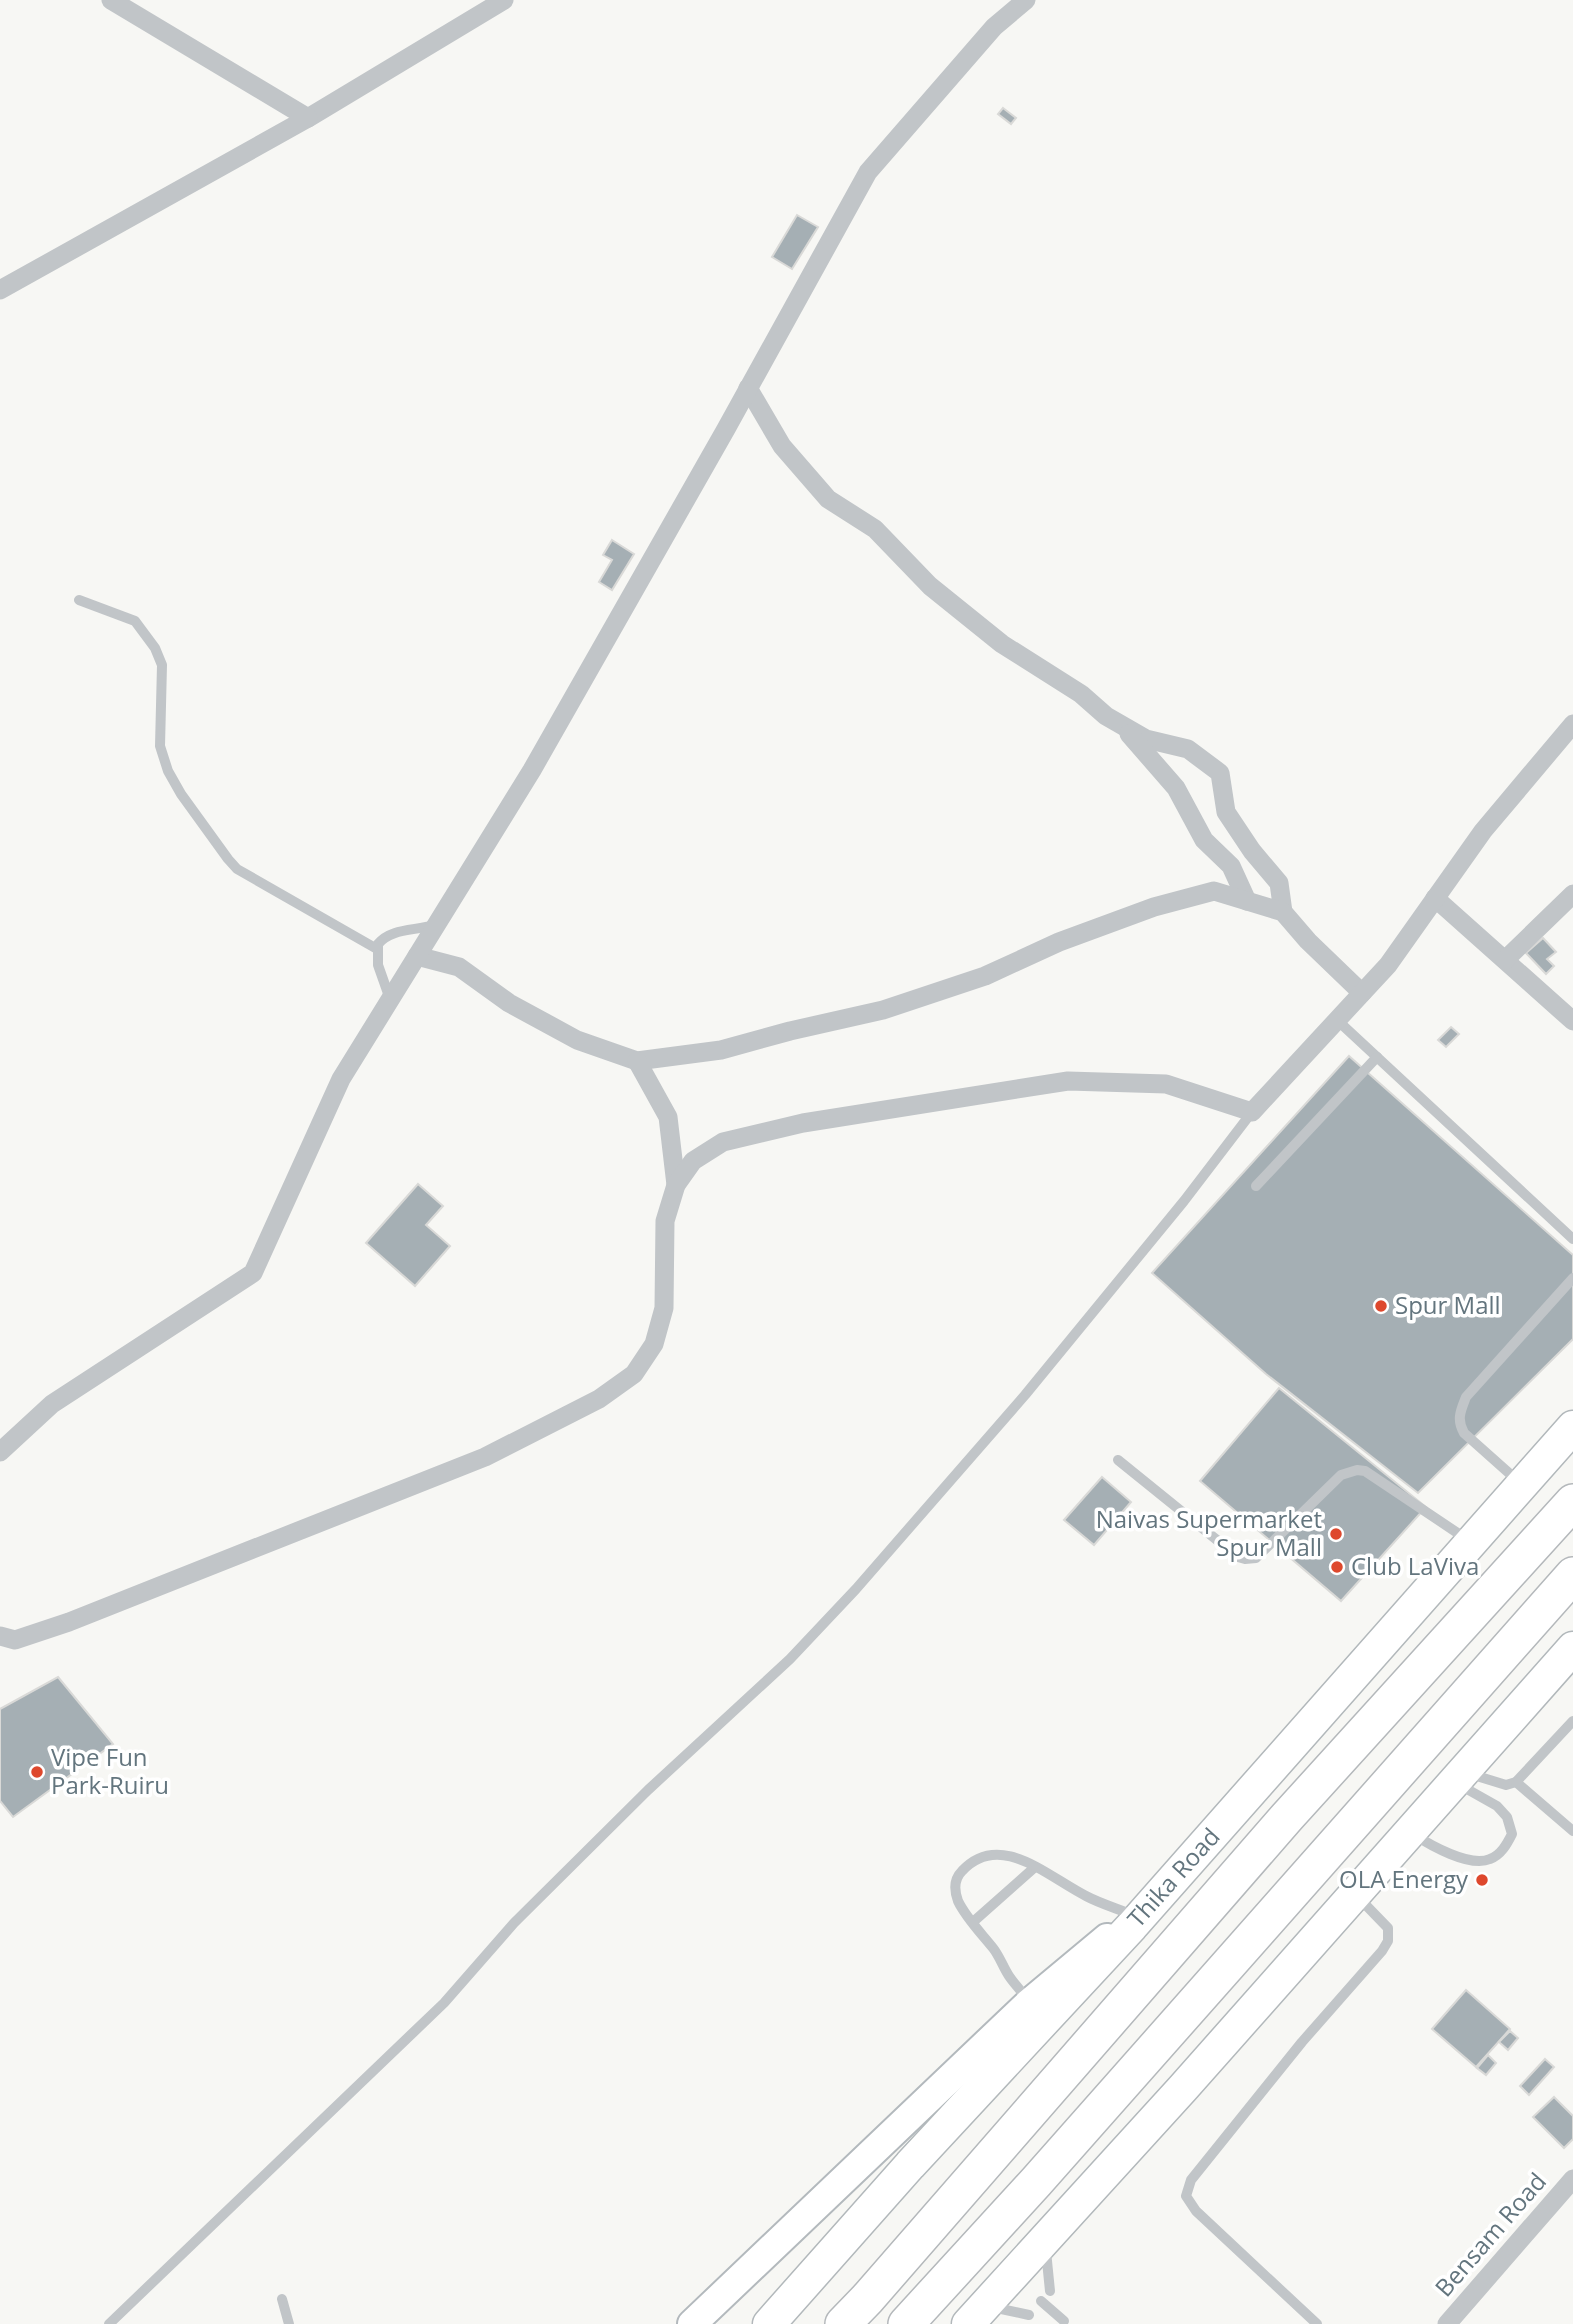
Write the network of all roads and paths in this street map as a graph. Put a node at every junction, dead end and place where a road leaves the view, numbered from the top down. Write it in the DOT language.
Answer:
graph roads {
  1 [pos="111,0"];
  2 [pos="504,0"];
  3 [pos="1026,0"];
  4 [pos="308,118"];
  5 [pos="0,290"];
  6 [pos="748,388"];
  7 [pos="79,600"];
  8 [pos="1573,724"];
  9 [pos="1122,726"];
  10 [pos="1573,894"];
  11 [pos="1436,898"];
  12 [pos="1247,901"];
  13 [pos="1283,912"];
  14 [pos="436,925"];
  15 [pos="377,949"];
  16 [pos="417,956"];
  17 [pos="1505,960"];
  18 [pos="1362,993"];
  19 [pos="390,999"];
  20 [pos="1337,1020"];
  21 [pos="1573,1021"];
  22 [pos="1377,1057"];
  23 [pos="637,1062"];
  24 [pos="1252,1112"];
  25 [pos="677,1185"];
  26 [pos="1256,1185"];
  27 [pos="1573,1240"];
  28 [pos="1573,1278"];
  29 [pos="1573,1427"];
  30 [pos="0,1452"];
  31 [pos="1118,1460"];
  32 [pos="1522,1484"];
  33 [pos="1573,1503"];
  34 [pos="1471,1542"];
  35 [pos="1573,1575"];
  36 [pos="0,1636"];
  37 [pos="1569,1659"];
  38 [pos="1573,1721"];
  39 [pos="1459,1777"];
  40 [pos="1516,1782"];
  41 [pos="1573,1830"];
  42 [pos="1410,1832"];
  43 [pos="1035,1867"];
  44 [pos="1355,1894"];
  45 [pos="973,1922"];
  46 [pos="1135,1922"];
  47 [pos="1030,2003"];
  48 [pos="1573,2179"];
  49 [pos="1045,2240"];
  50 [pos="1050,2291"];
  51 [pos="282,2299"];
  52 [pos="1041,2301"];
  53 [pos="976,2315"];
  54 [pos="1029,2315"];
  55 [pos="1064,2321"];
  56 [pos="109,2324"];
  57 [pos="289,2324"];
  58 [pos="692,2324"];
  59 [pos="769,2324"];
  60 [pos="843,2324"];
  61 [pos="906,2324"];
  62 [pos="1317,2324"];
  63 [pos="1447,2324"];
  1 -- 4 [label="street"];
  2 -- 4 [label="street"];
  3 -- 6 [label="street"];
  4 -- 5 [label="street"];
  6 -- 9 [label="street"];
  6 -- 14 [label="street"];
  7 -- 15 [label="lane"];
  8 -- 11 [label="street"];
  9 -- 12 [label="street"];
  9 -- 13 [label="street"];
  10 -- 17 [label="street"];
  11 -- 17 [label="street"];
  11 -- 18 [label="street"];
  12 -- 13 [label="street"];
  12 -- 23 [label="street"];
  13 -- 18 [label="street"];
  14 -- 15 [label="lane"];
  14 -- 16 [label="street"];
  15 -- 19 [label="lane"];
  16 -- 19 [label="street"];
  16 -- 23 [label="street"];
  17 -- 21 [label="street"];
  18 -- 20 [label="street"];
  19 -- 30 [label="street"];
  20 -- 22 [label="lane"];
  20 -- 24 [label="street"];
  22 -- 26 [label="lane"];
  22 -- 27 [label="lane"];
  23 -- 25 [label="street"];
  24 -- 25 [label="street"];
  24 -- 56 [label="lane"];
  25 -- 36 [label="street"];
  28 -- 32 [label="lane"];
  29 -- 32 [label="main road, Thika Road"];
  31 -- 34 [label="lane"];
  32 -- 34 [label="main road, Thika Road"];
  33 -- 60 [label="highway, Thika Road"];
  34 -- 46 [label="main road, Thika Road"];
  35 -- 61 [label="highway"];
  37 -- 39 [label="main road"];
  38 -- 40 [label="lane"];
  39 -- 40 [label="lane"];
  39 -- 42 [label="main road"];
  39 -- 42 [label="lane"];
  40 -- 41 [label="lane"];
  42 -- 44 [label="main road"];
  43 -- 45 [label="lane"];
  43 -- 45 [label="lane"];
  43 -- 46 [label="lane"];
  44 -- 49 [label="main road"];
  44 -- 62 [label="lane"];
  45 -- 47 [label="lane"];
  46 -- 47 [label="street"];
  46 -- 59 [label="main road, Thika Road"];
  47 -- 58 [label="street"];
  48 -- 63 [label="street, Bensam Road"];
  49 -- 50 [label="lane"];
  49 -- 53 [label="main road"];
  51 -- 57 [label="lane"];
  52 -- 55 [label="lane"];
  53 -- 54 [label="lane"];
}
